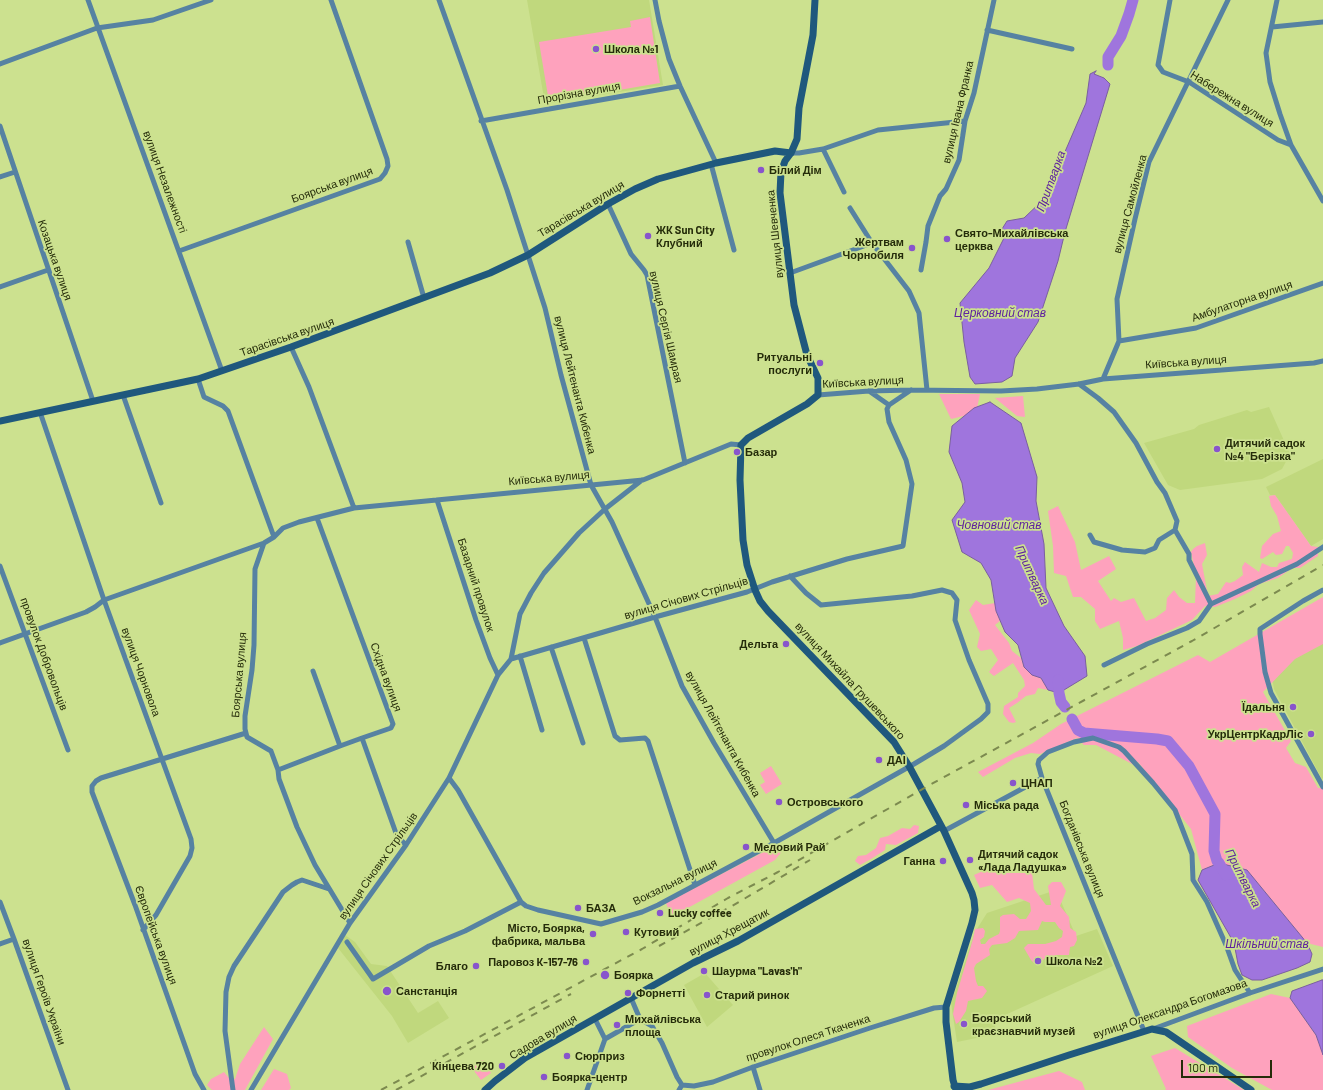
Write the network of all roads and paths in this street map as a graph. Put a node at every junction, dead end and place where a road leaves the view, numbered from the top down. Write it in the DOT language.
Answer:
graph roads {
  1 [pos="88,0"];
  2 [pos="210,0"];
  3 [pos="331,0"];
  4 [pos="439,0"];
  5 [pos="655,0"];
  6 [pos="815,0"];
  7 [pos="994,0"];
  8 [pos="1170,0"];
  9 [pos="1228,0"];
  10 [pos="1277,0"];
  11 [pos="1323,22"];
  12 [pos="1272,27"];
  13 [pos="97,28"];
  14 [pos="987,30"];
  15 [pos="1072,49"];
  16 [pos="0,64"];
  17 [pos="1189,82"];
  18 [pos="680,86"];
  19 [pos="481,121"];
  20 [pos="965,121"];
  21 [pos="0,126"];
  22 [pos="1291,145"];
  23 [pos="823,149"];
  24 [pos="791,153"];
  25 [pos="713,164"];
  26 [pos="15,172"];
  27 [pos="0,177"];
  28 [pos="844,192"];
  29 [pos="1323,199"];
  30 [pos="608,204"];
  31 [pos="850,208"];
  32 [pos="408,242"];
  33 [pos="872,243"];
  34 [pos="734,250"];
  35 [pos="180,251"];
  36 [pos="528,255"];
  37 [pos="48,270"];
  38 [pos="921,270"];
  39 [pos="790,273"];
  40 [pos="1323,283"];
  41 [pos="0,287"];
  42 [pos="424,298"];
  43 [pos="1119,341"];
  44 [pos="291,348"];
  45 [pos="1323,361"];
  46 [pos="222,371"];
  47 [pos="198,379"];
  48 [pos="1103,379"];
  49 [pos="1079,384"];
  50 [pos="911,390"];
  51 [pos="927,390"];
  52 [pos="869,391"];
  53 [pos="123,395"];
  54 [pos="818,395"];
  55 [pos="93,401"];
  56 [pos="889,405"];
  57 [pos="40,412"];
  58 [pos="0,421"];
  59 [pos="741,445"];
  60 [pos="685,463"];
  61 [pos="642,480"];
  62 [pos="591,485"];
  63 [pos="437,500"];
  64 [pos="161,503"];
  65 [pos="354,508"];
  66 [pos="605,509"];
  67 [pos="317,518"];
  68 [pos="1175,530"];
  69 [pos="1090,535"];
  70 [pos="274,537"];
  71 [pos="264,543"];
  72 [pos="1323,547"];
  73 [pos="0,566"];
  74 [pos="790,576"];
  75 [pos="755,590"];
  76 [pos="1323,590"];
  77 [pos="104,600"];
  78 [pos="1211,604"];
  79 [pos="655,617"];
  80 [pos="26,633"];
  81 [pos="584,638"];
  82 [pos="0,643"];
  83 [pos="552,647"];
  84 [pos="520,656"];
  85 [pos="512,659"];
  86 [pos="1104,665"];
  87 [pos="313,671"];
  88 [pos="498,675"];
  89 [pos="542,730"];
  90 [pos="246,733"];
  91 [pos="362,738"];
  92 [pos="583,743"];
  93 [pos="340,746"];
  94 [pos="68,750"];
  95 [pos="162,759"];
  96 [pos="909,766"];
  97 [pos="278,770"];
  98 [pos="450,778"];
  99 [pos="1042,778"];
  100 [pos="1323,787"];
  101 [pos="943,828"];
  102 [pos="774,843"];
  103 [pos="406,845"];
  104 [pos="695,885"];
  105 [pos="329,889"];
  106 [pos="0,902"];
  107 [pos="521,902"];
  108 [pos="350,923"];
  109 [pos="143,930"];
  110 [pos="14,938"];
  111 [pos="347,942"];
  112 [pos="0,944"];
  113 [pos="1323,969"];
  114 [pos="1250,993"];
  115 [pos="631,998"];
  116 [pos="946,1007"];
  117 [pos="595,1019"];
  118 [pos="640,1019"];
  119 [pos="1152,1029"];
  120 [pos="1144,1032"];
  121 [pos="605,1038"];
  122 [pos="753,1067"];
  123 [pos="682,1085"];
  124 [pos="955,1088"];
  125 [pos="68,1090"];
  126 [pos="204,1090"];
  127 [pos="233,1090"];
  128 [pos="251,1090"];
  129 [pos="485,1090"];
  130 [pos="587,1090"];
  131 [pos="679,1090"];
  132 [pos="760,1090"];
  133 [pos="1251,1090"];
  1 -- 13 [label="street, вулиця Незалежності"];
  2 -- 13 [label="street"];
  3 -- 35 [label="street, Боярська вулиця"];
  4 -- 19 [label="street, вулиця Лейтенанта Кибенка"];
  5 -- 18 [label="street"];
  6 -- 24 [label="street, вулиця Шевченка"];
  7 -- 14 [label="street, вулиця Івана Франка"];
  8 -- 17 [label="street, Набережна вулиця"];
  9 -- 17 [label="street, вулиця Самойленка"];
  10 -- 12 [label="street"];
  11 -- 12 [label="street"];
  12 -- 22 [label="street"];
  13 -- 16 [label="street"];
  13 -- 35 [label="street, вулиця Незалежності"];
  14 -- 15 [label="street"];
  14 -- 20 [label="street, вулиця Івана Франка"];
  17 -- 22 [label="street, Набережна вулиця"];
  17 -- 43 [label="street, вулиця Самойленка"];
  18 -- 19 [label="street, Прорізна вулиця"];
  18 -- 25 [label="street"];
  19 -- 36 [label="street, вулиця Лейтенанта Кибенка"];
  20 -- 23 [label="street, Тарасівська вулиця"];
  20 -- 38 [label="street, вулиця Івана Франка"];
  21 -- 26 [label="street, Козацька вулиця"];
  22 -- 29 [label="street"];
  23 -- 24 [label="street, Тарасівська вулиця"];
  23 -- 28 [label="street"];
  24 -- 25 [label="street, Тарасівська вулиця"];
  24 -- 39 [label="street, вулиця Шевченка"];
  25 -- 30 [label="street, Тарасівська вулиця"];
  25 -- 34 [label="street"];
  26 -- 27 [label="street"];
  26 -- 37 [label="street, Козацька вулиця"];
  30 -- 36 [label="street, Тарасівська вулиця"];
  30 -- 60 [label="street, вулиця Сергія Шамрая"];
  31 -- 33 [label="street"];
  32 -- 42 [label="street"];
  33 -- 39 [label="street"];
  33 -- 51 [label="street"];
  35 -- 46 [label="street, вулиця Незалежності"];
  36 -- 42 [label="street, Тарасівська вулиця"];
  36 -- 62 [label="street, вулиця Лейтенанта Кибенка"];
  37 -- 41 [label="street"];
  37 -- 55 [label="street, Козацька вулиця"];
  39 -- 54 [label="street, вулиця Шевченка"];
  40 -- 43 [label="street, Амбулаторна вулиця"];
  42 -- 44 [label="street, Тарасівська вулиця"];
  43 -- 48 [label="street, вулиця Самойленка"];
  44 -- 46 [label="street, Тарасівська вулиця"];
  44 -- 65 [label="street"];
  45 -- 48 [label="street, Київська вулиця"];
  46 -- 47 [label="street, Тарасівська вулиця"];
  47 -- 53 [label="street, Тарасівська вулиця"];
  47 -- 70 [label="street"];
  48 -- 49 [label="street, Київська вулиця"];
  49 -- 51 [label="street, Київська вулиця"];
  49 -- 68 [label="street"];
  50 -- 51 [label="street, Київська вулиця"];
  50 -- 52 [label="street, Київська вулиця"];
  50 -- 56 [label="street"];
  52 -- 54 [label="street, Київська вулиця"];
  52 -- 56 [label="street"];
  53 -- 55 [label="street, Тарасівська вулиця"];
  53 -- 64 [label="street"];
  54 -- 59 [label="street, Київська вулиця"];
  55 -- 57 [label="street, Тарасівська вулиця"];
  56 -- 74 [label="street, вулиця Січових Стрільців"];
  57 -- 58 [label="street, Тарасівська вулиця"];
  57 -- 77 [label="street, вулиця Чорновола"];
  59 -- 60 [label="street, Київська вулиця"];
  59 -- 75 [label="street, вулиця Михайла Грушевського"];
  60 -- 61 [label="street, Київська вулиця"];
  61 -- 62 [label="street, Київська вулиця"];
  61 -- 66 [label="street"];
  62 -- 63 [label="street, Київська вулиця"];
  62 -- 66 [label="street, вулиця Лейтенанта Кибенка"];
  63 -- 65 [label="street, Київська вулиця"];
  63 -- 88 [label="street, Базарний провулок"];
  65 -- 67 [label="street, Київська вулиця"];
  66 -- 79 [label="street, вулиця Лейтенанта Кибенка"];
  66 -- 85 [label="street"];
  67 -- 70 [label="street, Київська вулиця"];
  67 -- 91 [label="street, Східна вулиця"];
  68 -- 69 [label="street"];
  68 -- 78 [label="street"];
  70 -- 71 [label="street, Київська вулиця"];
  71 -- 77 [label="street, Київська вулиця"];
  71 -- 90 [label="street, Боярська вулиця"];
  72 -- 78 [label="street"];
  73 -- 80 [label="street, провулок Добровольців"];
  74 -- 75 [label="street, вулиця Січових Стрільців"];
  74 -- 96 [label="street, Вокзальна вулиця"];
  75 -- 79 [label="street, вулиця Січових Стрільців"];
  75 -- 96 [label="street, вулиця Михайла Грушевського"];
  76 -- 100 [label="street"];
  77 -- 80 [label="street, Київська вулиця"];
  77 -- 95 [label="street, вулиця Чорновола"];
  78 -- 86 [label="street"];
  79 -- 81 [label="street, вулиця Січових Стрільців"];
  79 -- 102 [label="street, вулиця Лейтенанта Кибенка"];
  80 -- 82 [label="street, Київська вулиця"];
  80 -- 94 [label="street, провулок Добровольців"];
  81 -- 83 [label="street, вулиця Січових Стрільців"];
  81 -- 104 [label="street"];
  83 -- 84 [label="street, вулиця Січових Стрільців"];
  83 -- 92 [label="street"];
  84 -- 85 [label="street, вулиця Січових Стрільців"];
  84 -- 89 [label="street"];
  85 -- 88 [label="street, вулиця Січових Стрільців"];
  87 -- 93 [label="street"];
  88 -- 98 [label="street, вулиця Січових Стрільців"];
  90 -- 95 [label="street"];
  90 -- 97 [label="street, Боярська вулиця"];
  91 -- 93 [label="street"];
  91 -- 103 [label="street"];
  93 -- 97 [label="street"];
  95 -- 109 [label="street, вулиця Чорновола"];
  95 -- 109 [label="street, Європейська вулиця"];
  96 -- 101 [label="street, вулиця Михайла Грушевського"];
  96 -- 102 [label="street, Вокзальна вулиця"];
  97 -- 105 [label="street, Боярська вулиця"];
  98 -- 103 [label="street, вулиця Січових Стрільців"];
  98 -- 107 [label="street"];
  99 -- 101 [label="street"];
  99 -- 114 [label="street, Богданівська вулиця"];
  99 -- 120 [label="street, Богданівська вулиця"];
  101 -- 115 [label="street, вулиця Хрещатик"];
  101 -- 116 [label="street, вулиця Михайла Грушевського"];
  102 -- 104 [label="street, Вокзальна вулиця"];
  103 -- 108 [label="street, вулиця Січових Стрільців"];
  104 -- 107 [label="street, Вокзальна вулиця"];
  105 -- 108 [label="street, Боярська вулиця"];
  105 -- 127 [label="street"];
  106 -- 110 [label="street, вулиця Героїв України"];
  107 -- 111 [label="street"];
  108 -- 128 [label="street, вулиця Січових Стрільців"];
  109 -- 126 [label="street, Європейська вулиця"];
  110 -- 112 [label="street"];
  110 -- 125 [label="street, вулиця Героїв України"];
  113 -- 114 [label="street, вулиця Олександра Богомазова"];
  114 -- 119 [label="street, вулиця Олександра Богомазова"];
  115 -- 117 [label="street, вулиця Хрещатик"];
  115 -- 118 [label="street"];
  116 -- 122 [label="street, провулок Олеся Ткаченка"];
  116 -- 124 [label="street, вулиця Михайла Грушевського"];
  117 -- 121 [label="street"];
  117 -- 129 [label="street, Садова вулиця"];
  118 -- 121 [label="street"];
  118 -- 123 [label="street"];
  119 -- 120 [label="street, вулиця Олександра Богомазова"];
  119 -- 133 [label="street"];
  120 -- 124 [label="street, вулиця Олександра Богомазова"];
  121 -- 130 [label="street"];
  122 -- 123 [label="street, провулок Олеся Ткаченка"];
  122 -- 132 [label="street"];
  123 -- 131 [label="street"];
}
